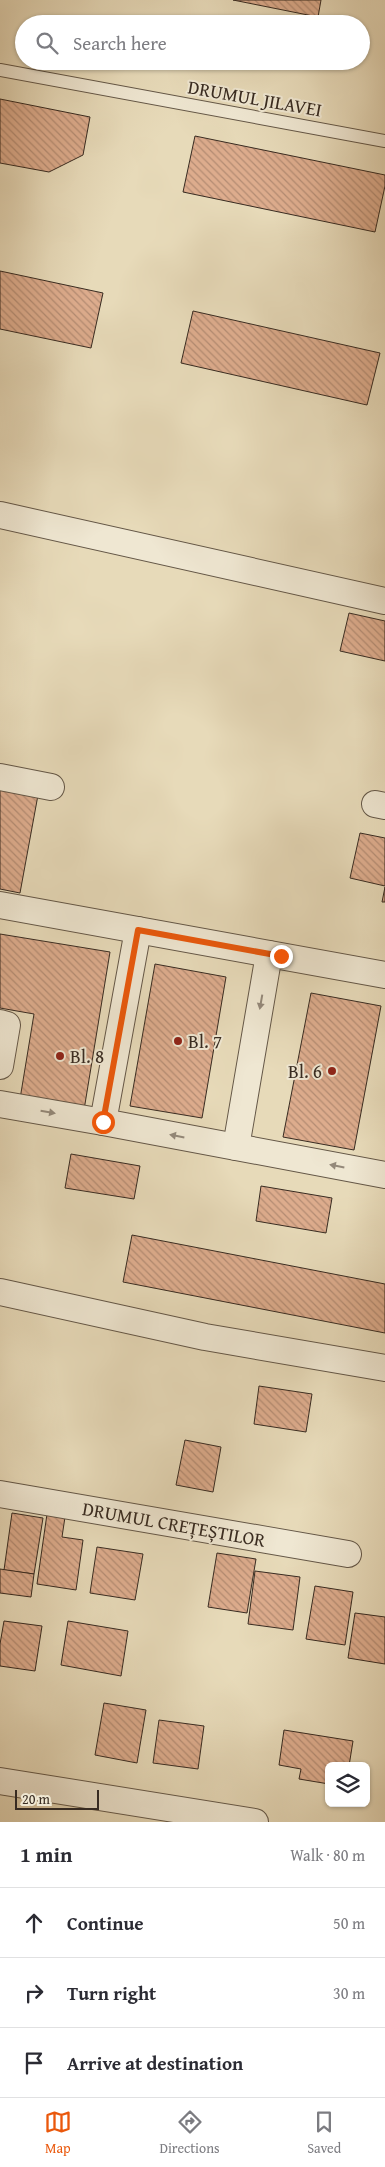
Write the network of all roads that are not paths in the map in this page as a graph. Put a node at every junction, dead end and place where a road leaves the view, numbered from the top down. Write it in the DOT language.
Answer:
graph roads {
  1 [pos="0,70"];
  2 [pos="385,140"];
  3 [pos="0,515"];
  4 [pos="385,601"];
  5 [pos="0,777"];
  6 [pos="51,787"];
  7 [pos="0,905"];
  8 [pos="138,930"];
  9 [pos="270,954"];
  10 [pos="385,975"];
  11 [pos="0,1024"];
  12 [pos="0,1066"];
  13 [pos="0,1104"];
  14 [pos="103,1122"];
  15 [pos="236,1147"];
  16 [pos="385,1175"];
  17 [pos="0,1292"];
  18 [pos="385,1368"];
  19 [pos="0,1494"];
  20 [pos="348,1554"];
  21 [pos="0,1781"];
  22 [pos="255,1822"];
  1 -- 2 [label="lane, DRUMUL JILAVEI"];
  3 -- 4 [label="street"];
  5 -- 6 [label="street"];
  7 -- 8 [label="street"];
  8 -- 9 [label="street"];
  8 -- 14 [label="street"];
  9 -- 10 [label="street"];
  9 -- 15 [label="street, one-way"];
  11 -- 12 [label="street"];
  13 -- 14 [label="street, one-way"];
  15 -- 14 [label="street, one-way"];
  16 -- 15 [label="street, one-way"];
  17 -- 18 [label="street"];
  19 -- 20 [label="street, DRUMUL CREȚEȘTILOR"];
  21 -- 22 [label="street"];
}
